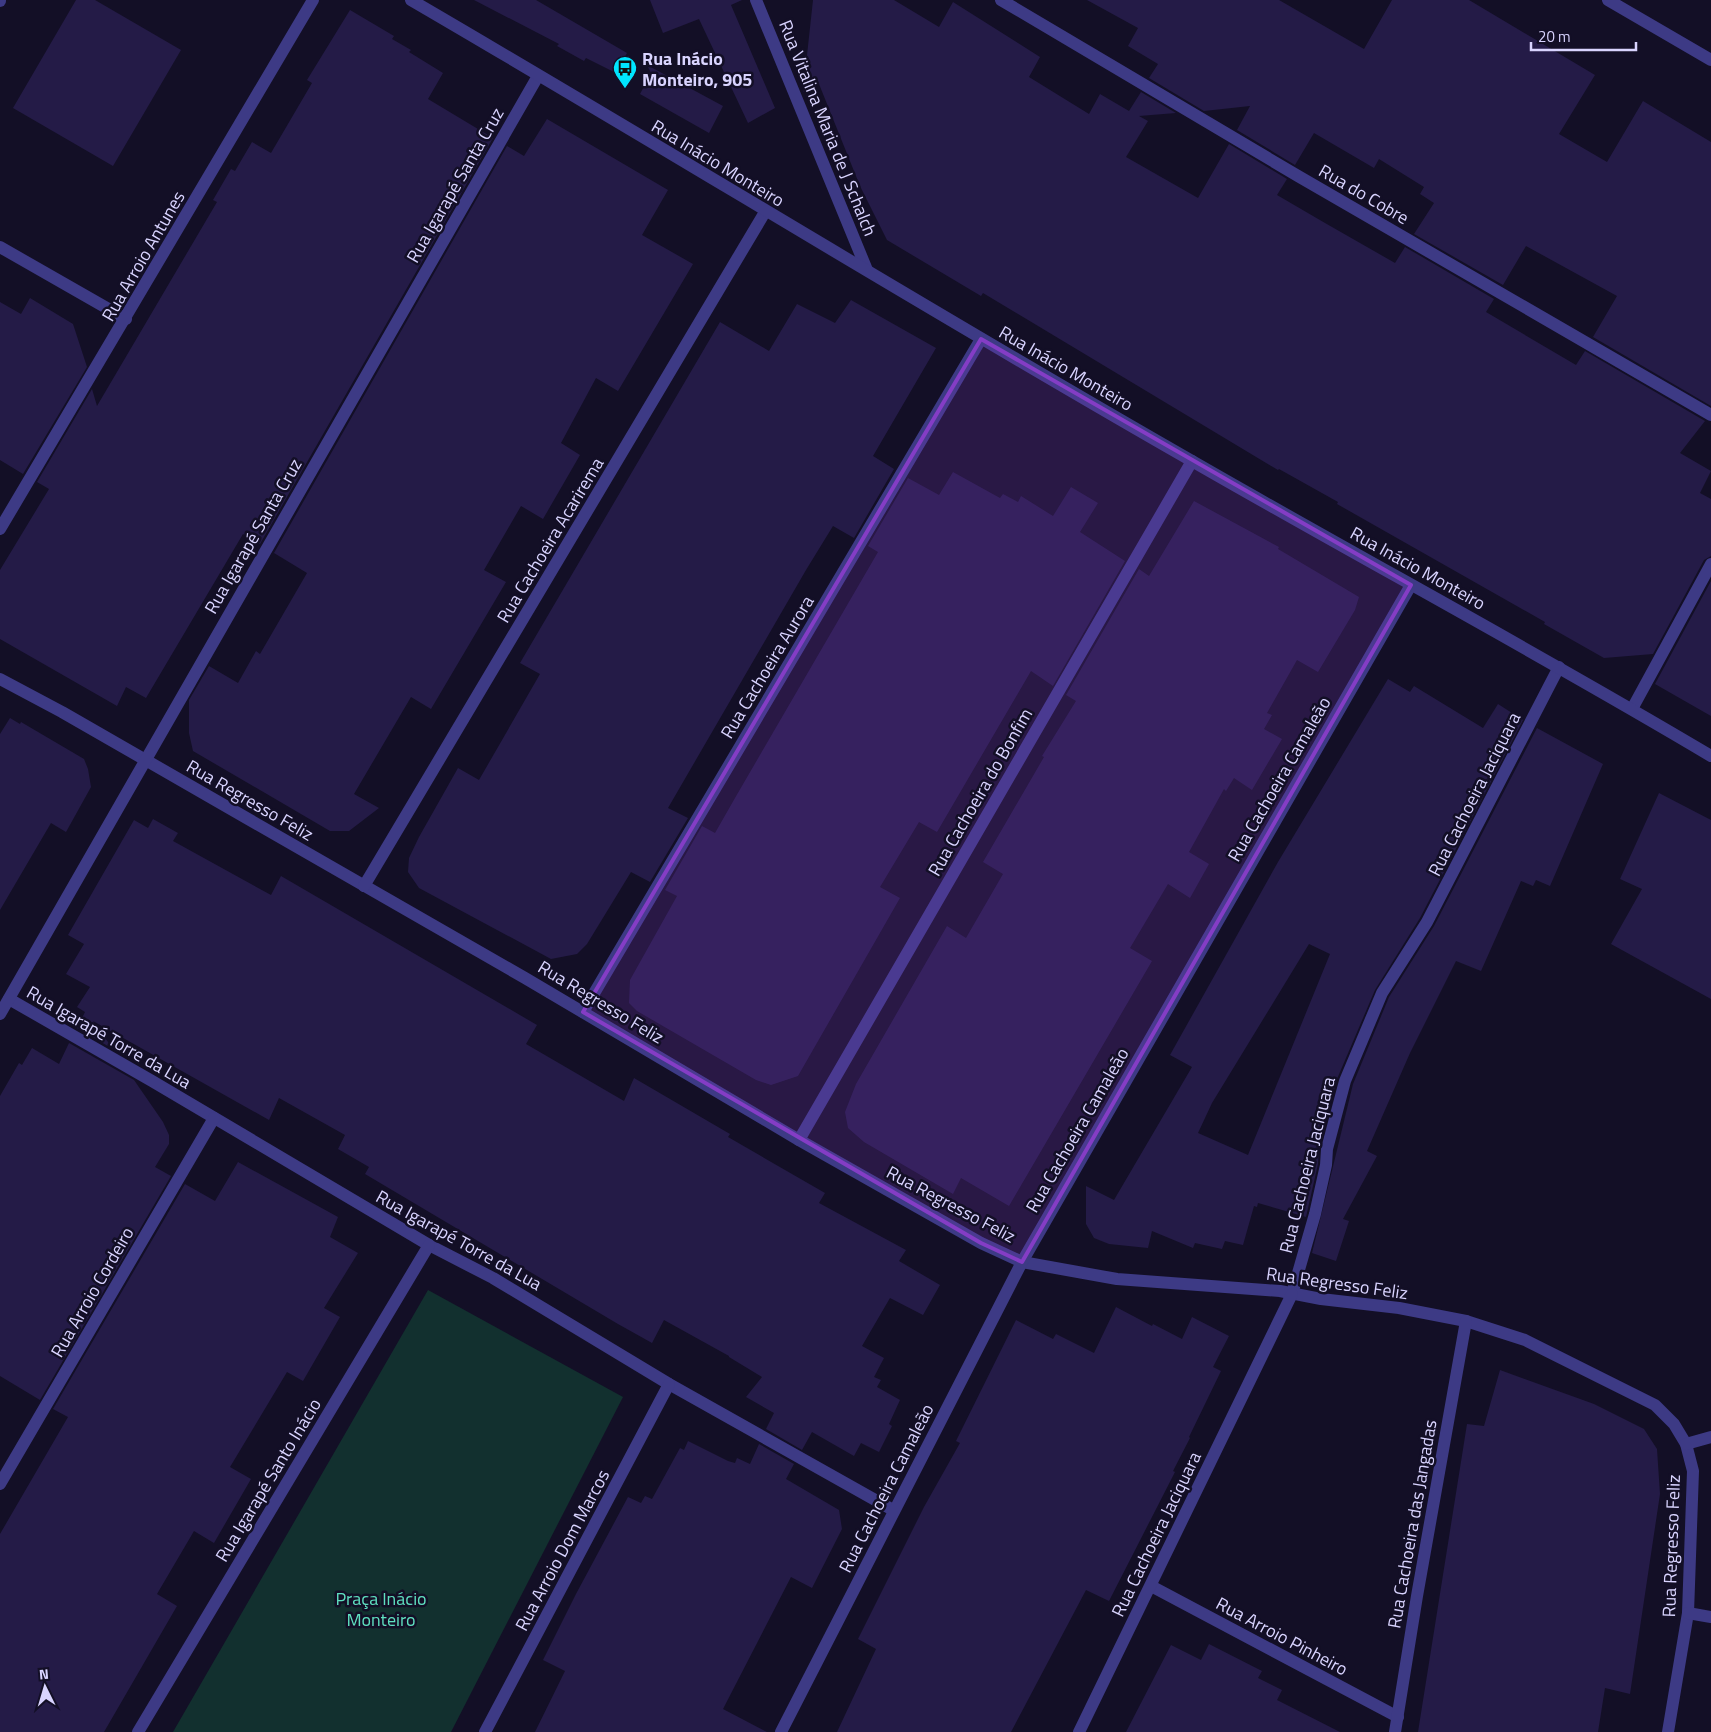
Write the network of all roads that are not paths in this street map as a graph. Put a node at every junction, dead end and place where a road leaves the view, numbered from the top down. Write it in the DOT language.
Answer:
graph roads {
  1 [pos="313,0"];
  2 [pos="411,0"];
  3 [pos="756,0"];
  4 [pos="1001,0"];
  5 [pos="1608,0"];
  6 [pos="1711,60"];
  7 [pos="538,76"];
  8 [pos="765,212"];
  9 [pos="0,247"];
  10 [pos="867,270"];
  11 [pos="126,319"];
  12 [pos="982,339"];
  13 [pos="1711,415"];
  14 [pos="1192,462"];
  15 [pos="0,529"];
  16 [pos="1711,564"];
  17 [pos="1411,585"];
  18 [pos="1559,667"];
  19 [pos="0,679"];
  20 [pos="1632,709"];
  21 [pos="1711,756"];
  22 [pos="145,760"];
  23 [pos="364,886"];
  24 [pos="9,999"];
  25 [pos="583,1012"];
  26 [pos="0,1014"];
  27 [pos="214,1118"];
  28 [pos="799,1140"];
  29 [pos="429,1245"];
  30 [pos="1022,1262"];
  31 [pos="1292,1294"];
  32 [pos="1466,1321"];
  33 [pos="669,1384"];
  34 [pos="1711,1437"];
  35 [pos="1686,1444"];
  36 [pos="0,1484"];
  37 [pos="893,1510"];
  38 [pos="1150,1586"];
  39 [pos="1688,1613"];
  40 [pos="1711,1617"];
  41 [pos="1398,1717"];
  42 [pos="138,1732"];
  43 [pos="485,1732"];
  44 [pos="781,1732"];
  45 [pos="1079,1732"];
  46 [pos="1395,1732"];
  47 [pos="1668,1732"];
  1 -- 11 [label="street, Rua Arroio Antunes"];
  2 -- 7 [label="street, Rua Inácio Monteiro"];
  3 -- 10 [label="street, Rua Vitalina Maria de J Schalch"];
  4 -- 13 [label="street, Rua do Cobre"];
  5 -- 6 [label="street"];
  7 -- 8 [label="street, Rua Inácio Monteiro"];
  7 -- 22 [label="street, Rua Igarapé Santa Cruz"];
  8 -- 10 [label="street, Rua Inácio Monteiro"];
  8 -- 23 [label="street, Rua Cachoeira Acarirema"];
  9 -- 11 [label="street"];
  10 -- 12 [label="street, Rua Inácio Monteiro"];
  11 -- 15 [label="street, Rua Arroio Antunes"];
  12 -- 14 [label="street, Rua Inácio Monteiro"];
  12 -- 25 [label="street, Rua Cachoeira Aurora"];
  14 -- 17 [label="street, Rua Inácio Monteiro"];
  14 -- 28 [label="street, Rua Cachoeira do Bonfim"];
  16 -- 20 [label="street"];
  17 -- 18 [label="street, Rua Inácio Monteiro"];
  17 -- 30 [label="street, Rua Cachoeira Camaleão"];
  18 -- 20 [label="street, Rua Inácio Monteiro"];
  18 -- 31 [label="street, Rua Cachoeira Jaciquara"];
  19 -- 22 [label="street, Rua Regresso Feliz"];
  20 -- 21 [label="street, Rua Inácio Monteiro"];
  22 -- 23 [label="street, Rua Regresso Feliz"];
  22 -- 24 [label="street, Rua Igarapé Santa Cruz"];
  23 -- 25 [label="street, Rua Regresso Feliz"];
  24 -- 26 [label="street, Rua Igarapé Santa Cruz"];
  24 -- 27 [label="street, Rua Igarapé Torre da Lua"];
  25 -- 28 [label="street, Rua Regresso Feliz"];
  27 -- 29 [label="street, Rua Igarapé Torre da Lua"];
  27 -- 36 [label="street, Rua Arroio Cordeiro"];
  28 -- 30 [label="street, Rua Regresso Feliz"];
  29 -- 33 [label="street, Rua Igarapé Torre da Lua"];
  29 -- 42 [label="street, Rua Igarapé Santo Inácio"];
  30 -- 31 [label="street, Rua Regresso Feliz"];
  30 -- 37 [label="street, Rua Cachoeira Camaleão"];
  31 -- 32 [label="street, Rua Regresso Feliz"];
  31 -- 38 [label="street, Rua Cachoeira Jaciquara"];
  32 -- 35 [label="street, Rua Regresso Feliz"];
  32 -- 41 [label="street, Rua Cachoeira das Jangadas"];
  33 -- 37 [label="street, Rua Igarapé Torre da Lua"];
  33 -- 43 [label="street, Rua Arroio Dom Marcos"];
  34 -- 35 [label="street"];
  35 -- 39 [label="street, Rua Regresso Feliz"];
  37 -- 44 [label="street, Rua Cachoeira Camaleão"];
  38 -- 41 [label="street, Rua Arroio Pinheiro"];
  38 -- 45 [label="street, Rua Cachoeira Jaciquara"];
  39 -- 40 [label="street"];
  39 -- 47 [label="street, Rua Regresso Feliz"];
  41 -- 46 [label="street, Rua Cachoeira das Jangadas"];
}
